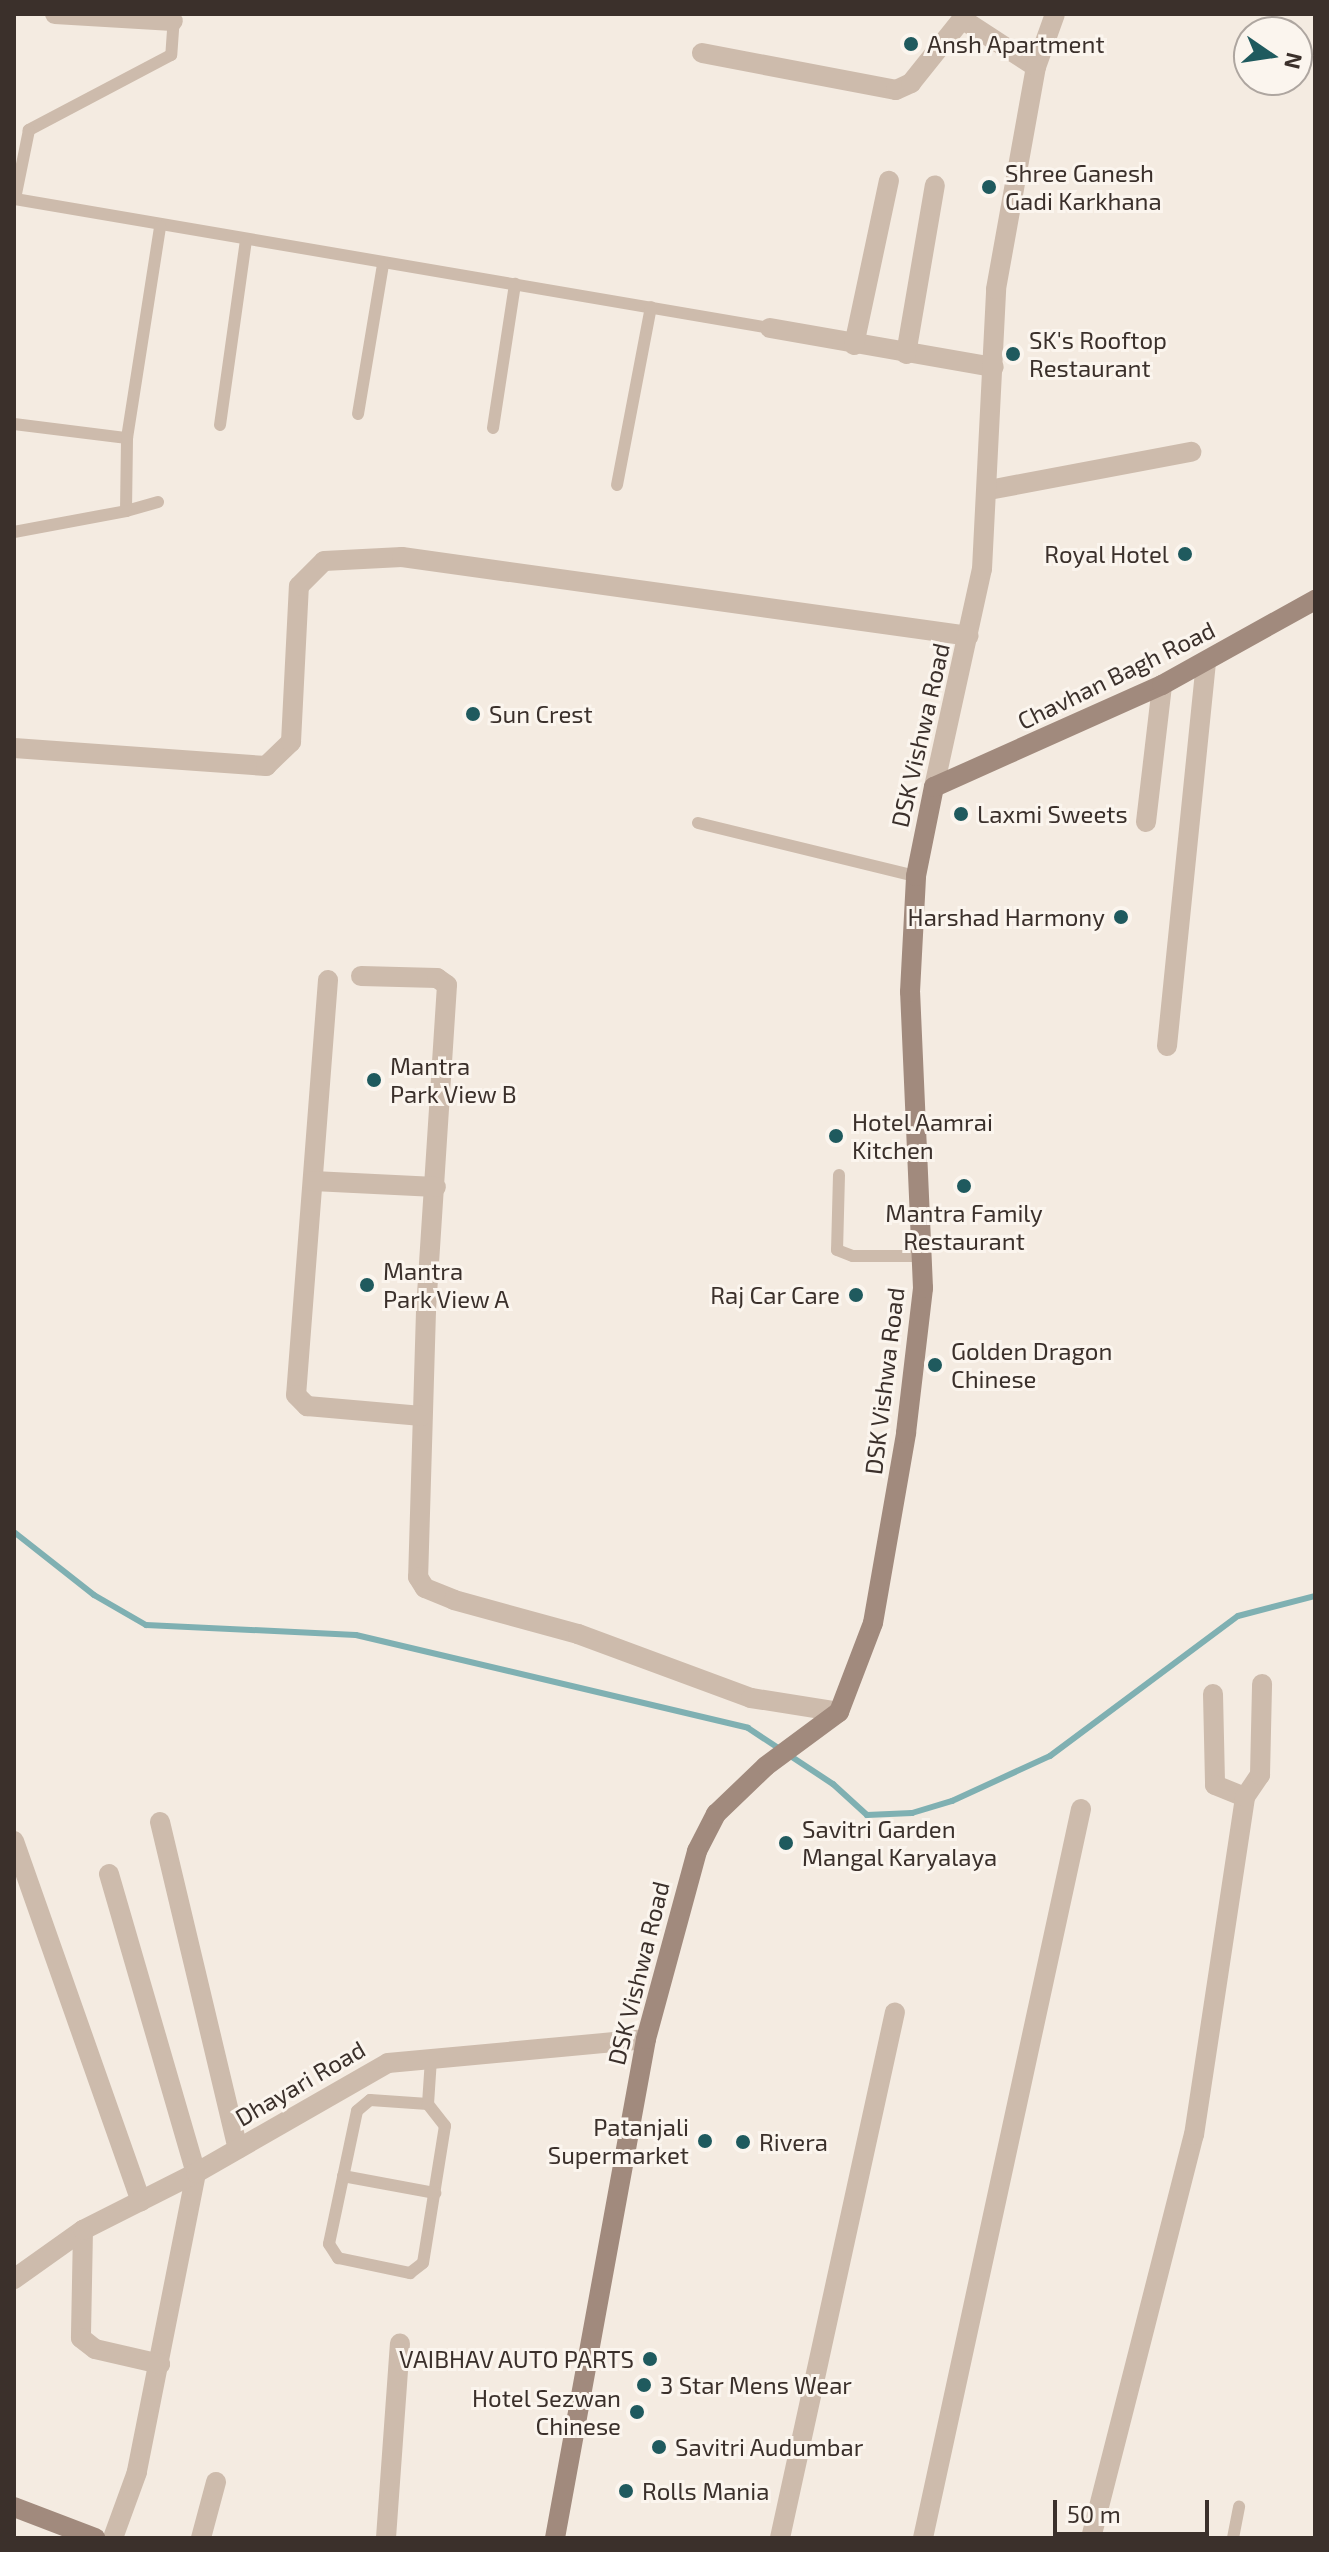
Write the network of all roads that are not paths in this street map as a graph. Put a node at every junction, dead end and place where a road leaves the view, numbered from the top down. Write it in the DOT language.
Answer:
graph roads {
  1 [pos="55,14"];
  2 [pos="1055,14"];
  3 [pos="963,16"];
  4 [pos="174,18"];
  5 [pos="702,53"];
  6 [pos="1036,67"];
  7 [pos="889,181"];
  8 [pos="935,185"];
  9 [pos="160,227"];
  10 [pos="246,241"];
  11 [pos="383,264"];
  12 [pos="515,284"];
  13 [pos="651,307"];
  14 [pos="770,328"];
  15 [pos="854,345"];
  16 [pos="906,354"];
  17 [pos="994,367"];
  18 [pos="358,414"];
  19 [pos="14,424"];
  20 [pos="220,425"];
  21 [pos="493,428"];
  22 [pos="127,438"];
  23 [pos="1191,452"];
  24 [pos="617,485"];
  25 [pos="989,490"];
  26 [pos="158,502"];
  27 [pos="126,511"];
  28 [pos="14,532"];
  29 [pos="1315,600"];
  30 [pos="969,636"];
  31 [pos="1206,662"];
  32 [pos="1162,685"];
  33 [pos="14,748"];
  34 [pos="934,787"];
  35 [pos="1146,822"];
  36 [pos="698,823"];
  37 [pos="916,876"];
  38 [pos="361,976"];
  39 [pos="328,980"];
  40 [pos="1167,1046"];
  41 [pos="839,1175"];
  42 [pos="313,1181"];
  43 [pos="436,1187"];
  44 [pos="922,1256"];
  45 [pos="422,1416"];
  46 [pos="1262,1684"];
  47 [pos="1213,1694"];
  48 [pos="839,1712"];
  49 [pos="1245,1797"];
  50 [pos="1081,1809"];
  51 [pos="160,1822"];
  52 [pos="14,1841"];
  53 [pos="109,1874"];
  54 [pos="895,2012"];
  55 [pos="646,2039"];
  56 [pos="431,2059"];
  57 [pos="428,2104"];
  58 [pos="238,2149"];
  59 [pos="196,2173"];
  60 [pos="343,2176"];
  61 [pos="435,2193"];
  62 [pos="141,2201"];
  63 [pos="83,2230"];
  64 [pos="14,2279"];
  65 [pos="400,2344"];
  66 [pos="160,2364"];
  67 [pos="216,2482"];
  68 [pos="14,2507"];
  69 [pos="1239,2507"];
  70 [pos="61,2532"];
  71 [pos="95,2538"];
  72 [pos="113,2538"];
  73 [pos="201,2538"];
  74 [pos="386,2538"];
  75 [pos="555,2538"];
  76 [pos="780,2538"];
  77 [pos="923,2538"];
  78 [pos="1091,2538"];
  79 [pos="1233,2538"];
  1 -- 4 [label="street"];
  2 -- 6 [label="street, DSK Vishwa Road"];
  3 -- 5 [label="street"];
  3 -- 6 [label="street"];
  4 -- 9 [label="lane"];
  6 -- 17 [label="street, DSK Vishwa Road"];
  7 -- 15 [label="street"];
  8 -- 16 [label="street"];
  9 -- 10 [label="lane"];
  9 -- 22 [label="lane"];
  10 -- 11 [label="lane"];
  10 -- 20 [label="lane"];
  11 -- 12 [label="lane"];
  11 -- 18 [label="lane"];
  12 -- 13 [label="lane"];
  12 -- 21 [label="lane"];
  13 -- 14 [label="lane"];
  13 -- 24 [label="lane"];
  14 -- 15 [label="street"];
  15 -- 16 [label="street"];
  16 -- 17 [label="street"];
  17 -- 25 [label="street, DSK Vishwa Road"];
  19 -- 22 [label="lane"];
  22 -- 27 [label="lane"];
  23 -- 25 [label="street"];
  25 -- 30 [label="street, DSK Vishwa Road"];
  26 -- 27 [label="lane"];
  27 -- 28 [label="lane"];
  29 -- 31 [label="street, Chavhan Bagh Road"];
  30 -- 33 [label="street"];
  30 -- 34 [label="street, DSK Vishwa Road"];
  31 -- 32 [label="street, Chavhan Bagh Road"];
  31 -- 40 [label="street"];
  32 -- 34 [label="street, Chavhan Bagh Road"];
  32 -- 35 [label="street"];
  34 -- 37 [label="street, DSK Vishwa Road"];
  36 -- 37 [label="lane"];
  37 -- 44 [label="street, DSK Vishwa Road"];
  38 -- 43 [label="street"];
  39 -- 42 [label="street"];
  41 -- 44 [label="lane"];
  42 -- 43 [label="street"];
  42 -- 45 [label="street"];
  43 -- 45 [label="street"];
  44 -- 48 [label="street, DSK Vishwa Road"];
  45 -- 48 [label="street"];
  46 -- 49 [label="street"];
  47 -- 49 [label="street"];
  48 -- 55 [label="street, DSK Vishwa Road"];
  49 -- 78 [label="street"];
  50 -- 77 [label="street"];
  51 -- 58 [label="street"];
  52 -- 62 [label="street"];
  53 -- 59 [label="street"];
  54 -- 76 [label="street"];
  55 -- 56 [label="street, Dhayari Road"];
  55 -- 75 [label="street, DSK Vishwa Road"];
  56 -- 57 [label="lane"];
  56 -- 58 [label="street, Dhayari Road"];
  57 -- 60 [label="lane"];
  57 -- 61 [label="lane"];
  58 -- 59 [label="street, Dhayari Road"];
  59 -- 62 [label="street, Dhayari Road"];
  59 -- 66 [label="street"];
  60 -- 61 [label="lane"];
  60 -- 61 [label="lane"];
  62 -- 63 [label="street, Dhayari Road"];
  63 -- 64 [label="street, Dhayari Road"];
  63 -- 66 [label="street"];
  65 -- 74 [label="street"];
  66 -- 72 [label="street"];
  67 -- 73 [label="street"];
  68 -- 70 [label="street"];
  69 -- 79 [label="lane"];
  70 -- 71 [label="street"];
}
